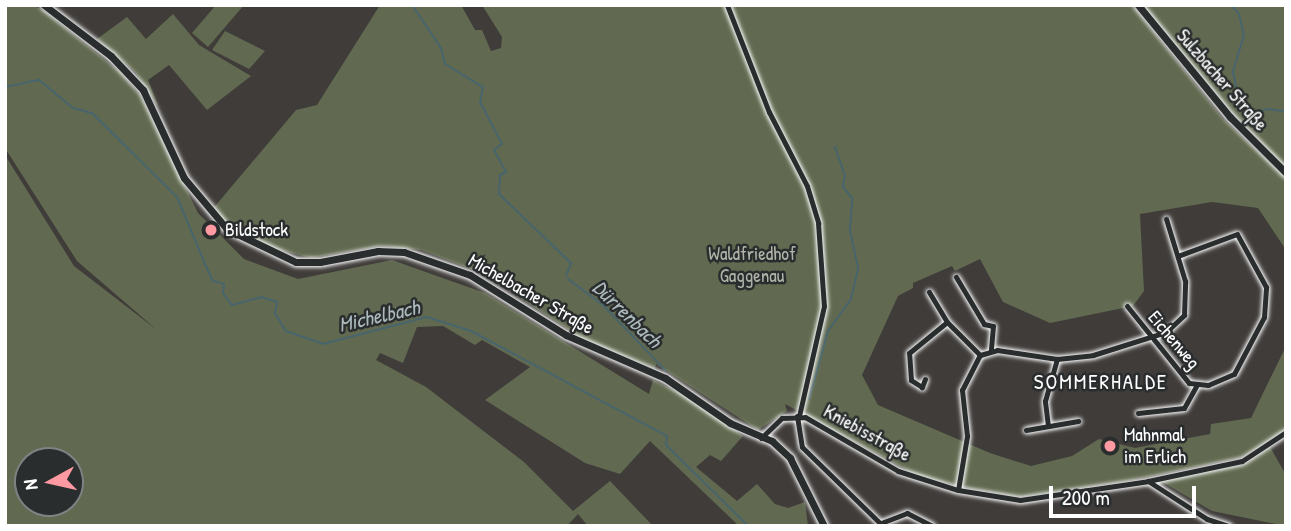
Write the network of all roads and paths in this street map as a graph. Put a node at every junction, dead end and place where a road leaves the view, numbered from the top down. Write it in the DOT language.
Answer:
graph roads {
  1 [pos="44,5"];
  2 [pos="727,5"];
  3 [pos="1138,5"];
  4 [pos="1286,173"];
  5 [pos="1166,219"];
  6 [pos="1178,256"];
  7 [pos="956,277"];
  8 [pos="929,292"];
  9 [pos="1127,306"];
  10 [pos="947,322"];
  11 [pos="1150,338"];
  12 [pos="991,351"];
  13 [pos="980,355"];
  14 [pos="1057,359"];
  15 [pos="925,379"];
  16 [pos="1197,385"];
  17 [pos="1138,413"];
  18 [pos="798,416"];
  19 [pos="1078,421"];
  20 [pos="1048,426"];
  21 [pos="1026,429"];
  22 [pos="1284,436"];
  23 [pos="763,439"];
  24 [pos="1148,481"];
  25 [pos="958,491"];
  26 [pos="882,524"];
  27 [pos="824,526"];
  28 [pos="932,526"];
  29 [pos="1229,526"];
  1 -- 23 [label="main road, Michelbacher Straße"];
  2 -- 18 [label="street"];
  3 -- 4 [label="main road, Sulzbacher Straße"];
  5 -- 6 [label="street"];
  6 -- 11 [label="street"];
  6 -- 16 [label="street, Eichenweg"];
  7 -- 12 [label="street"];
  8 -- 10 [label="street"];
  9 -- 11 [label="street, Eichenweg"];
  10 -- 13 [label="street"];
  10 -- 15 [label="street"];
  11 -- 14 [label="street"];
  11 -- 16 [label="street, Eichenweg"];
  12 -- 13 [label="street"];
  12 -- 14 [label="street"];
  13 -- 25 [label="street"];
  14 -- 20 [label="street"];
  16 -- 17 [label="street"];
  18 -- 23 [label="street, Kniebisstraße"];
  18 -- 25 [label="street, Kniebisstraße"];
  18 -- 26 [label="street"];
  19 -- 20 [label="street"];
  20 -- 21 [label="street"];
  22 -- 24 [label="street, Kniebisstraße"];
  23 -- 27 [label="main road, Michelbacher Straße"];
  24 -- 25 [label="street, Kniebisstraße"];
  24 -- 29 [label="street"];
  26 -- 28 [label="street"];
}
